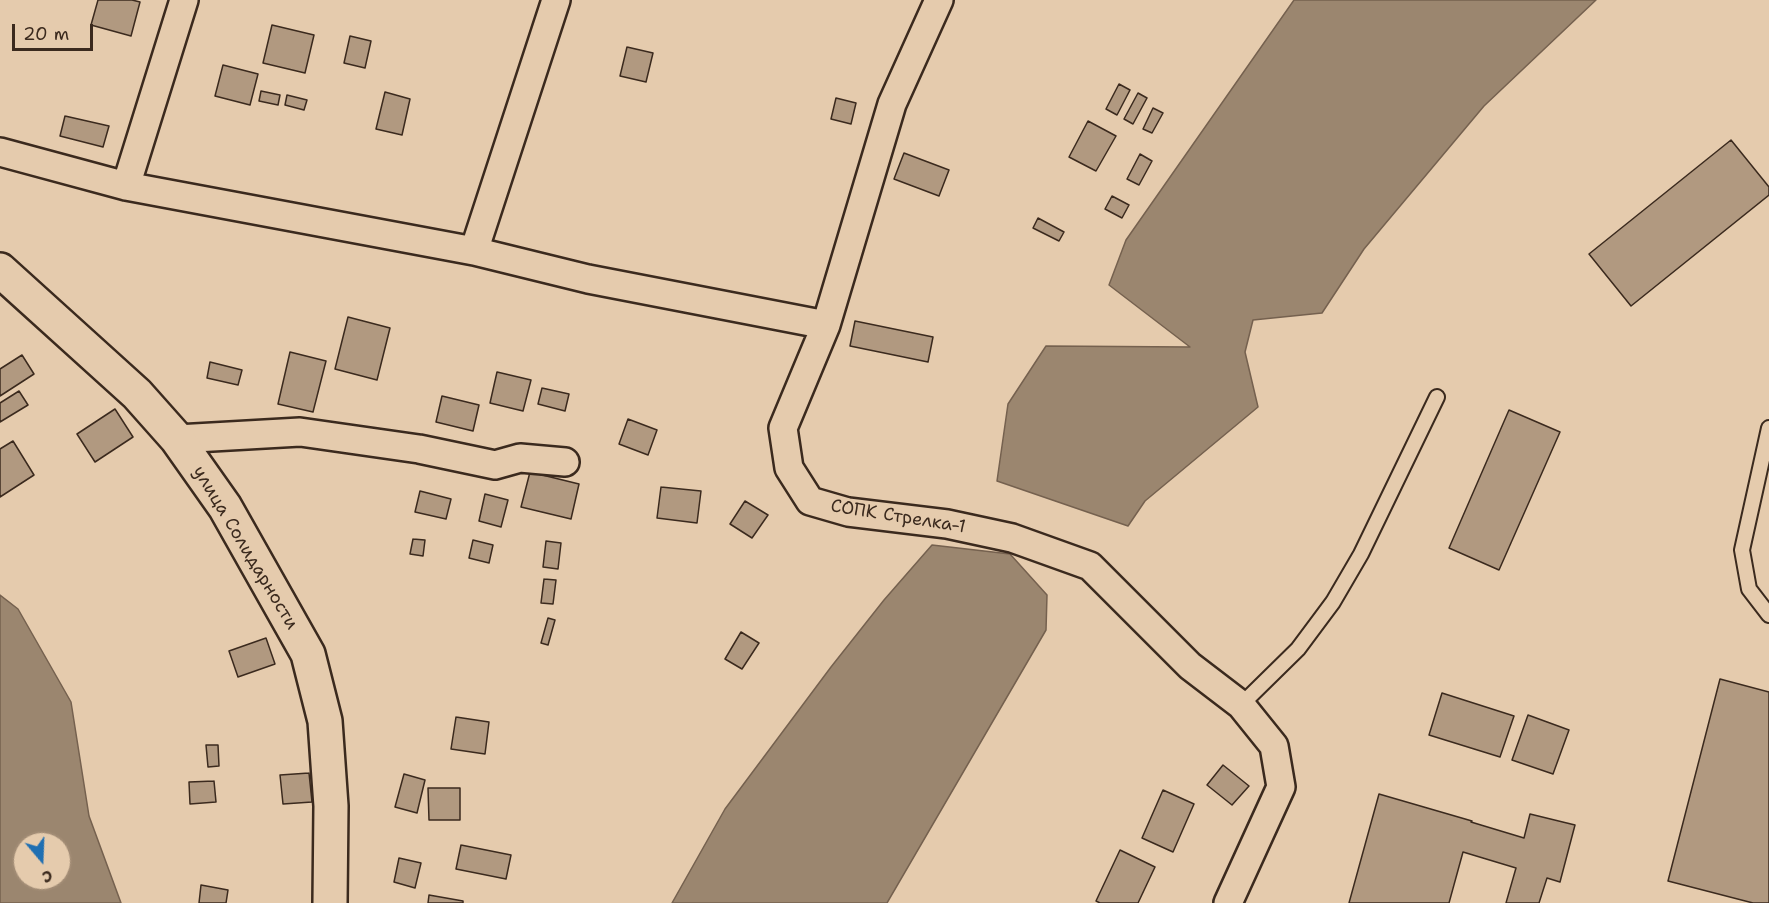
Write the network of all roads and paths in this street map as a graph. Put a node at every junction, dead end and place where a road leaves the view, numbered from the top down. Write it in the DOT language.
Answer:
graph roads {
  1 [pos="184,0"];
  2 [pos="556,0"];
  3 [pos="939,0"];
  4 [pos="0,152"];
  5 [pos="126,186"];
  6 [pos="474,250"];
  7 [pos="0,270"];
  8 [pos="826,325"];
  9 [pos="1437,397"];
  10 [pos="1769,428"];
  11 [pos="177,438"];
  12 [pos="565,462"];
  13 [pos="1769,615"];
  14 [pos="1241,705"];
  15 [pos="330,903"];
  16 [pos="1228,903"];
  1 -- 5 [label="street"];
  2 -- 6 [label="street"];
  3 -- 8 [label="street, СОПК Стрелка-1"];
  4 -- 5 [label="street"];
  5 -- 6 [label="street"];
  6 -- 8 [label="street"];
  7 -- 11 [label="street, улица Солидарности"];
  8 -- 14 [label="street, СОПК Стрелка-1"];
  9 -- 14 [label="lane"];
  10 -- 13 [label="lane"];
  11 -- 12 [label="street"];
  11 -- 15 [label="street, улица Солидарности"];
  14 -- 16 [label="street, СОПК Стрелка-1"];
}
